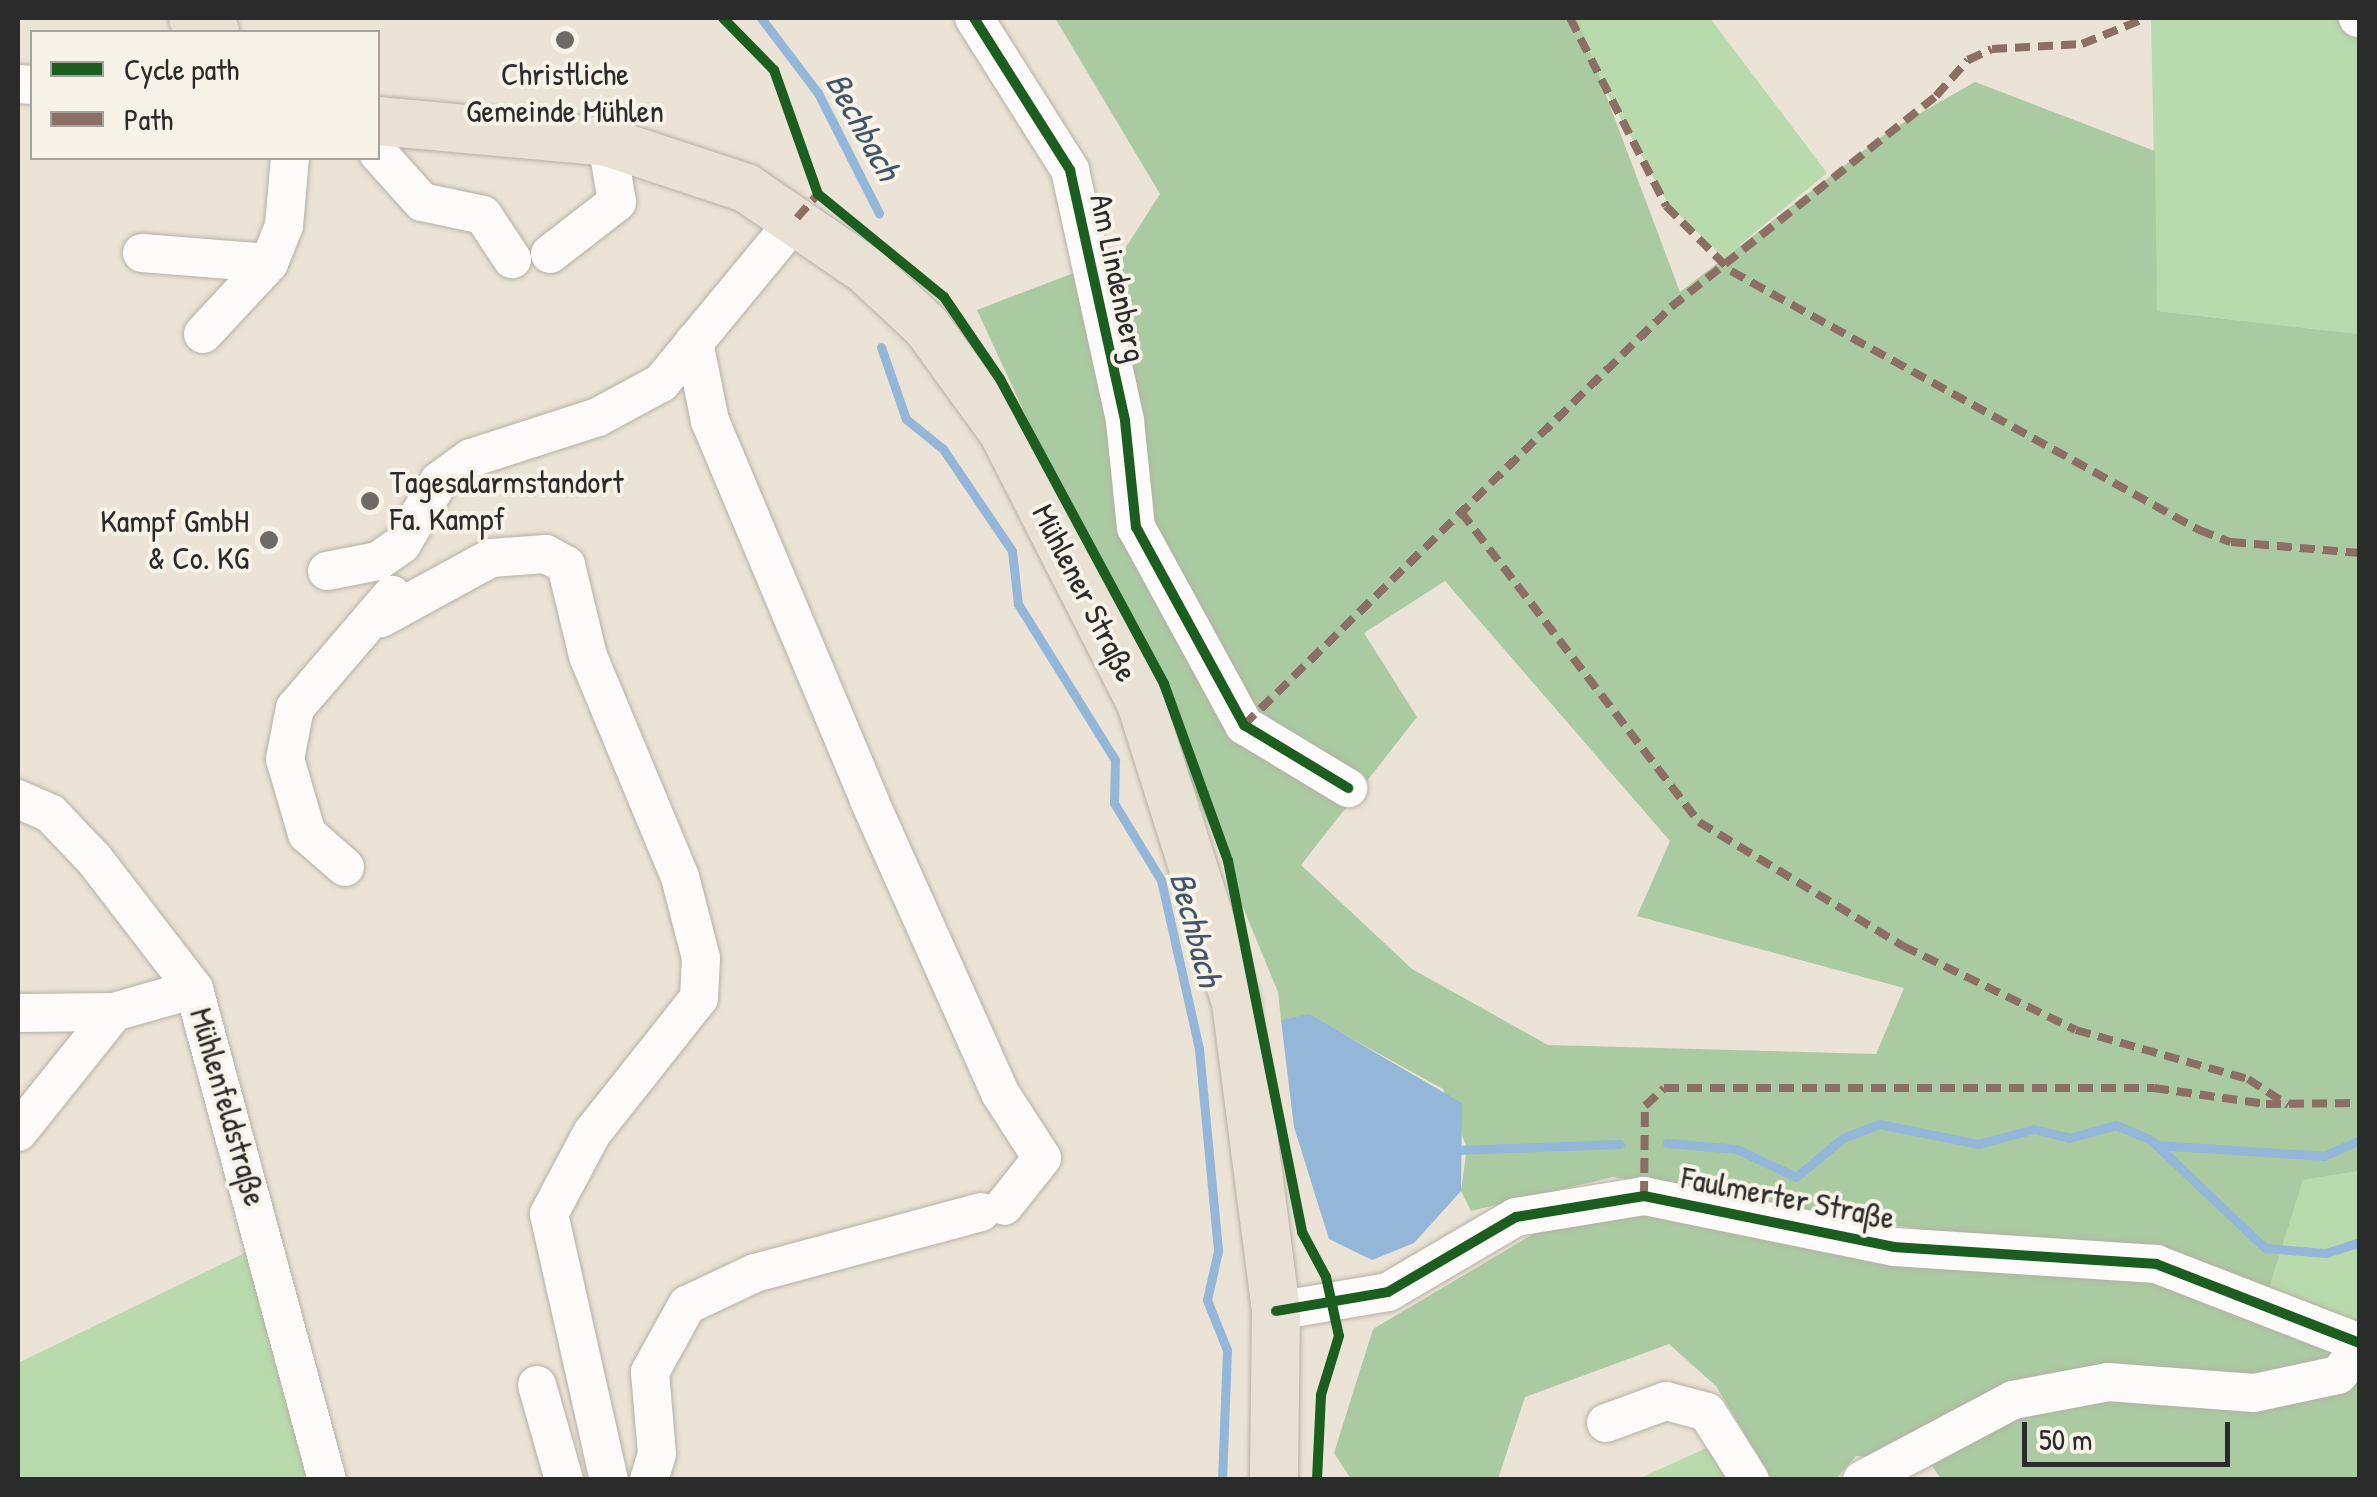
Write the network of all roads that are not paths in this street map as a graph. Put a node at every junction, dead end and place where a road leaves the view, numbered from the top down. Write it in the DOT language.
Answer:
graph roads {
  1 [pos="974,18"];
  2 [pos="380,121"];
  3 [pos="607,142"];
  4 [pos="380,155"];
  5 [pos="290,160"];
  6 [pos="797,218"];
  7 [pos="142,253"];
  8 [pos="550,254"];
  9 [pos="512,260"];
  10 [pos="269,263"];
  11 [pos="203,334"];
  12 [pos="694,342"];
  13 [pos="402,544"];
  14 [pos="326,571"];
  15 [pos="381,618"];
  16 [pos="1348,788"];
  17 [pos="18,799"];
  18 [pos="345,867"];
  19 [pos="194,989"];
  20 [pos="18,1012"];
  21 [pos="114,1012"];
  22 [pos="18,1132"];
  23 [pos="1276,1311"];
  24 [pos="2360,1346"];
  25 [pos="538,1385"];
  26 [pos="1606,1423"];
  27 [pos="327,1480"];
  28 [pos="564,1480"];
  29 [pos="609,1480"];
  30 [pos="650,1480"];
  31 [pos="1274,1480"];
  32 [pos="1750,1480"];
  33 [pos="1862,1480"];
  1 -- 16 [label="street, Am Lindenberg"];
  2 -- 3 [label="main road, Mühlener Straße"];
  3 -- 6 [label="main road, Mühlener Straße"];
  3 -- 8 [label="street"];
  4 -- 9 [label="street"];
  5 -- 10 [label="street"];
  6 -- 12 [label="street"];
  6 -- 23 [label="main road, Mühlener Straße"];
  7 -- 10 [label="street"];
  10 -- 11 [label="street"];
  12 -- 13 [label="street"];
  12 -- 30 [label="street"];
  13 -- 14 [label="street"];
  13 -- 15 [label="street"];
  15 -- 18 [label="street"];
  15 -- 29 [label="street"];
  17 -- 19 [label="street, Mühlenfeldstraße"];
  19 -- 21 [label="street"];
  19 -- 27 [label="street, Mühlenfeldstraße"];
  20 -- 21 [label="street"];
  21 -- 22 [label="street"];
  23 -- 24 [label="street, Faulmerter Straße"];
  23 -- 31 [label="main road, Mühlener Straße"];
  24 -- 33 [label="street"];
  25 -- 28 [label="street"];
  26 -- 32 [label="street"];
}
